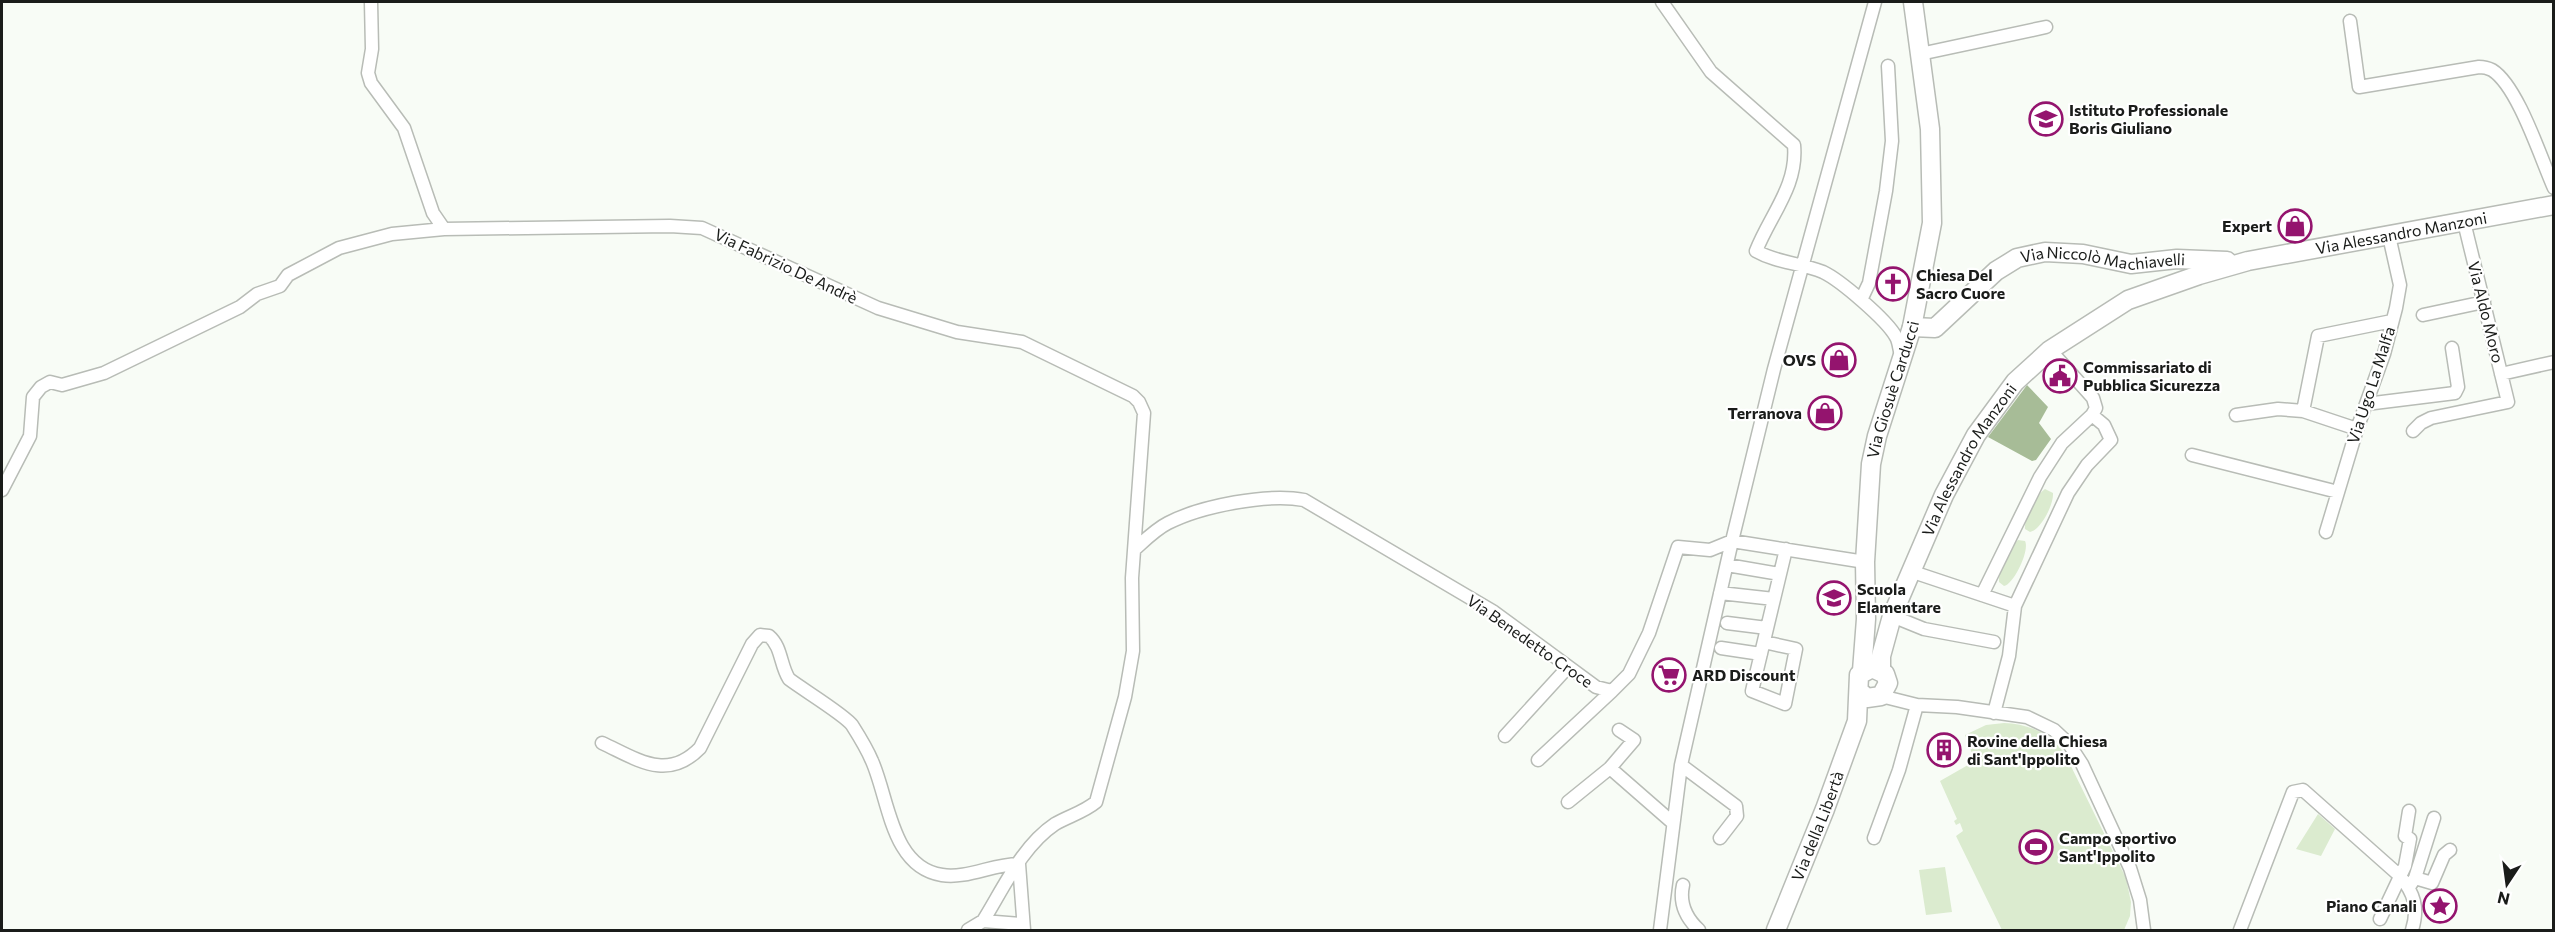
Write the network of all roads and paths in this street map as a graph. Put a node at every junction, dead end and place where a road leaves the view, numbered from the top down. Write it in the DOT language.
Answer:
graph roads {
  1 [pos="371,2"];
  2 [pos="1662,2"];
  3 [pos="1875,2"];
  4 [pos="1913,2"];
  5 [pos="2350,21"];
  6 [pos="2046,27"];
  7 [pos="1920,54"];
  8 [pos="1888,66"];
  9 [pos="2553,189"];
  10 [pos="2553,205"];
  11 [pos="2464,222"];
  12 [pos="444,229"];
  13 [pos="2389,236"];
  14 [pos="2248,261"];
  15 [pos="2131,264"];
  16 [pos="2201,267"];
  17 [pos="1803,268"];
  18 [pos="1861,300"];
  19 [pos="2128,300"];
  20 [pos="2484,302"];
  21 [pos="2423,315"];
  22 [pos="1884,321"];
  23 [pos="2392,321"];
  24 [pos="1912,327"];
  25 [pos="1935,328"];
  26 [pos="2452,348"];
  27 [pos="2050,350"];
  28 [pos="1903,359"];
  29 [pos="2553,362"];
  30 [pos="2501,374"];
  31 [pos="2427,398"];
  32 [pos="2366,405"];
  33 [pos="2303,411"];
  34 [pos="2092,415"];
  35 [pos="2236,415"];
  36 [pos="2431,418"];
  37 [pos="2357,429"];
  38 [pos="2413,431"];
  39 [pos="2192,455"];
  40 [pos="2,490"];
  41 [pos="2338,492"];
  42 [pos="2326,532"];
  43 [pos="1732,541"];
  44 [pos="1135,549"];
  45 [pos="1786,549"];
  46 [pos="1865,562"];
  47 [pos="1727,565"];
  48 [pos="1910,572"];
  49 [pos="1780,574"];
  50 [pos="1720,593"];
  51 [pos="1982,595"];
  52 [pos="1774,599"];
  53 [pos="2014,606"];
  54 [pos="1892,616"];
  55 [pos="1727,623"];
  56 [pos="1767,628"];
  57 [pos="1764,642"];
  58 [pos="1994,642"];
  59 [pos="1721,648"];
  60 [pos="1761,654"];
  61 [pos="1568,667"];
  62 [pos="1876,688"];
  63 [pos="1612,691"];
  64 [pos="1913,704"];
  65 [pos="1994,712"];
  66 [pos="1620,730"];
  67 [pos="1505,736"];
  68 [pos="602,743"];
  69 [pos="1538,760"];
  70 [pos="1680,765"];
  71 [pos="1610,768"];
  72 [pos="1568,802"];
  73 [pos="2409,811"];
  74 [pos="2434,818"];
  75 [pos="1673,823"];
  76 [pos="1720,838"];
  77 [pos="1874,838"];
  78 [pos="2450,850"];
  79 [pos="1019,864"];
  80 [pos="2400,876"];
  81 [pos="2412,883"];
  82 [pos="1683,885"];
  83 [pos="2380,919"];
  84 [pos="983,921"];
  85 [pos="1023,927"];
  86 [pos="968,930"];
  87 [pos="1660,930"];
  88 [pos="1699,930"];
  89 [pos="1776,930"];
  90 [pos="2143,930"];
  91 [pos="2240,930"];
  92 [pos="2412,930"];
  1 -- 12 [label="street"];
  2 -- 17 [label="street"];
  3 -- 17 [label="street"];
  4 -- 7 [label="main road, Via Giosuè Carducci"];
  5 -- 9 [label="street"];
  6 -- 7 [label="street"];
  7 -- 24 [label="main road, Via Giosuè Carducci"];
  8 -- 18 [label="street"];
  10 -- 11 [label="main road, Via Alessandro Manzoni"];
  11 -- 13 [label="main road, Via Alessandro Manzoni"];
  11 -- 20 [label="street, Via Aldo Moro"];
  12 -- 40 [label="street, Via Fabrizio De Andrè"];
  12 -- 44 [label="street, Via Fabrizio De Andrè"];
  13 -- 14 [label="main road, Via Alessandro Manzoni"];
  13 -- 23 [label="street, Via Ugo La Malfa"];
  14 -- 16 [label="main road, Via Niccolò Machiavelli"];
  15 -- 16 [label="main road, Via Niccolò Machiavelli"];
  15 -- 19 [label="main road"];
  15 -- 25 [label="main road, Via Niccolò Machiavelli"];
  16 -- 19 [label="main road, Via Alessandro Manzoni"];
  17 -- 18 [label="street"];
  17 -- 43 [label="street"];
  18 -- 22 [label="street"];
  19 -- 27 [label="main road, Via Alessandro Manzoni"];
  20 -- 21 [label="street"];
  20 -- 30 [label="street, Via Aldo Moro"];
  22 -- 24 [label="street"];
  22 -- 28 [label="street"];
  23 -- 32 [label="street, Via Ugo La Malfa"];
  23 -- 33 [label="street"];
  24 -- 25 [label="main road"];
  24 -- 28 [label="main road, Via Giosuè Carducci"];
  25 -- 28 [label="main road, Via Niccolò Machiavelli"];
  26 -- 31 [label="street"];
  27 -- 34 [label="street"];
  27 -- 48 [label="main road, Via Alessandro Manzoni"];
  28 -- 46 [label="main road, Via Giosuè Carducci"];
  29 -- 30 [label="street"];
  30 -- 36 [label="street, Via Aldo Moro"];
  31 -- 32 [label="street"];
  31 -- 36 [label="street"];
  32 -- 37 [label="street, Via Ugo La Malfa"];
  33 -- 35 [label="street"];
  33 -- 37 [label="street"];
  34 -- 51 [label="street"];
  34 -- 53 [label="street"];
  36 -- 38 [label="street"];
  37 -- 41 [label="street, Via Ugo La Malfa"];
  39 -- 41 [label="street"];
  41 -- 42 [label="street, Via Ugo La Malfa"];
  43 -- 45 [label="street, Via Benedetto Croce"];
  43 -- 47 [label="street"];
  43 -- 63 [label="street, Via Benedetto Croce"];
  44 -- 61 [label="street, Via Benedetto Croce"];
  44 -- 79 [label="street, Via Fabrizio De Andrè"];
  45 -- 46 [label="street, Via Benedetto Croce"];
  45 -- 49 [label="street"];
  46 -- 62 [label="main road, Via Giosuè Carducci"];
  47 -- 49 [label="street"];
  47 -- 50 [label="street"];
  48 -- 51 [label="street"];
  48 -- 54 [label="main road, Via Alessandro Manzoni"];
  49 -- 52 [label="street"];
  50 -- 52 [label="street"];
  50 -- 70 [label="street"];
  51 -- 53 [label="street"];
  52 -- 56 [label="street"];
  53 -- 65 [label="street"];
  54 -- 58 [label="street"];
  54 -- 62 [label="main road, Via Alessandro Manzoni"];
  55 -- 56 [label="street"];
  56 -- 57 [label="street"];
  57 -- 60 [label="street"];
  57 -- 60 [label="street"];
  59 -- 60 [label="street"];
  61 -- 63 [label="street, Via Benedetto Croce"];
  61 -- 67 [label="street"];
  62 -- 64 [label="street"];
  62 -- 89 [label="main road, Via della Libertà"];
  63 -- 69 [label="street"];
  64 -- 65 [label="street"];
  64 -- 77 [label="street"];
  65 -- 90 [label="street"];
  66 -- 71 [label="street"];
  68 -- 79 [label="street"];
  70 -- 75 [label="street"];
  70 -- 76 [label="street"];
  71 -- 72 [label="street"];
  71 -- 75 [label="street"];
  73 -- 80 [label="street"];
  74 -- 81 [label="street"];
  75 -- 87 [label="street"];
  78 -- 81 [label="street"];
  79 -- 84 [label="street, Via Fabrizio De Andrè"];
  79 -- 85 [label="street"];
  80 -- 81 [label="street"];
  80 -- 83 [label="street"];
  80 -- 91 [label="street"];
  81 -- 92 [label="street"];
  82 -- 88 [label="street"];
  84 -- 85 [label="street"];
  84 -- 86 [label="street"];
}
